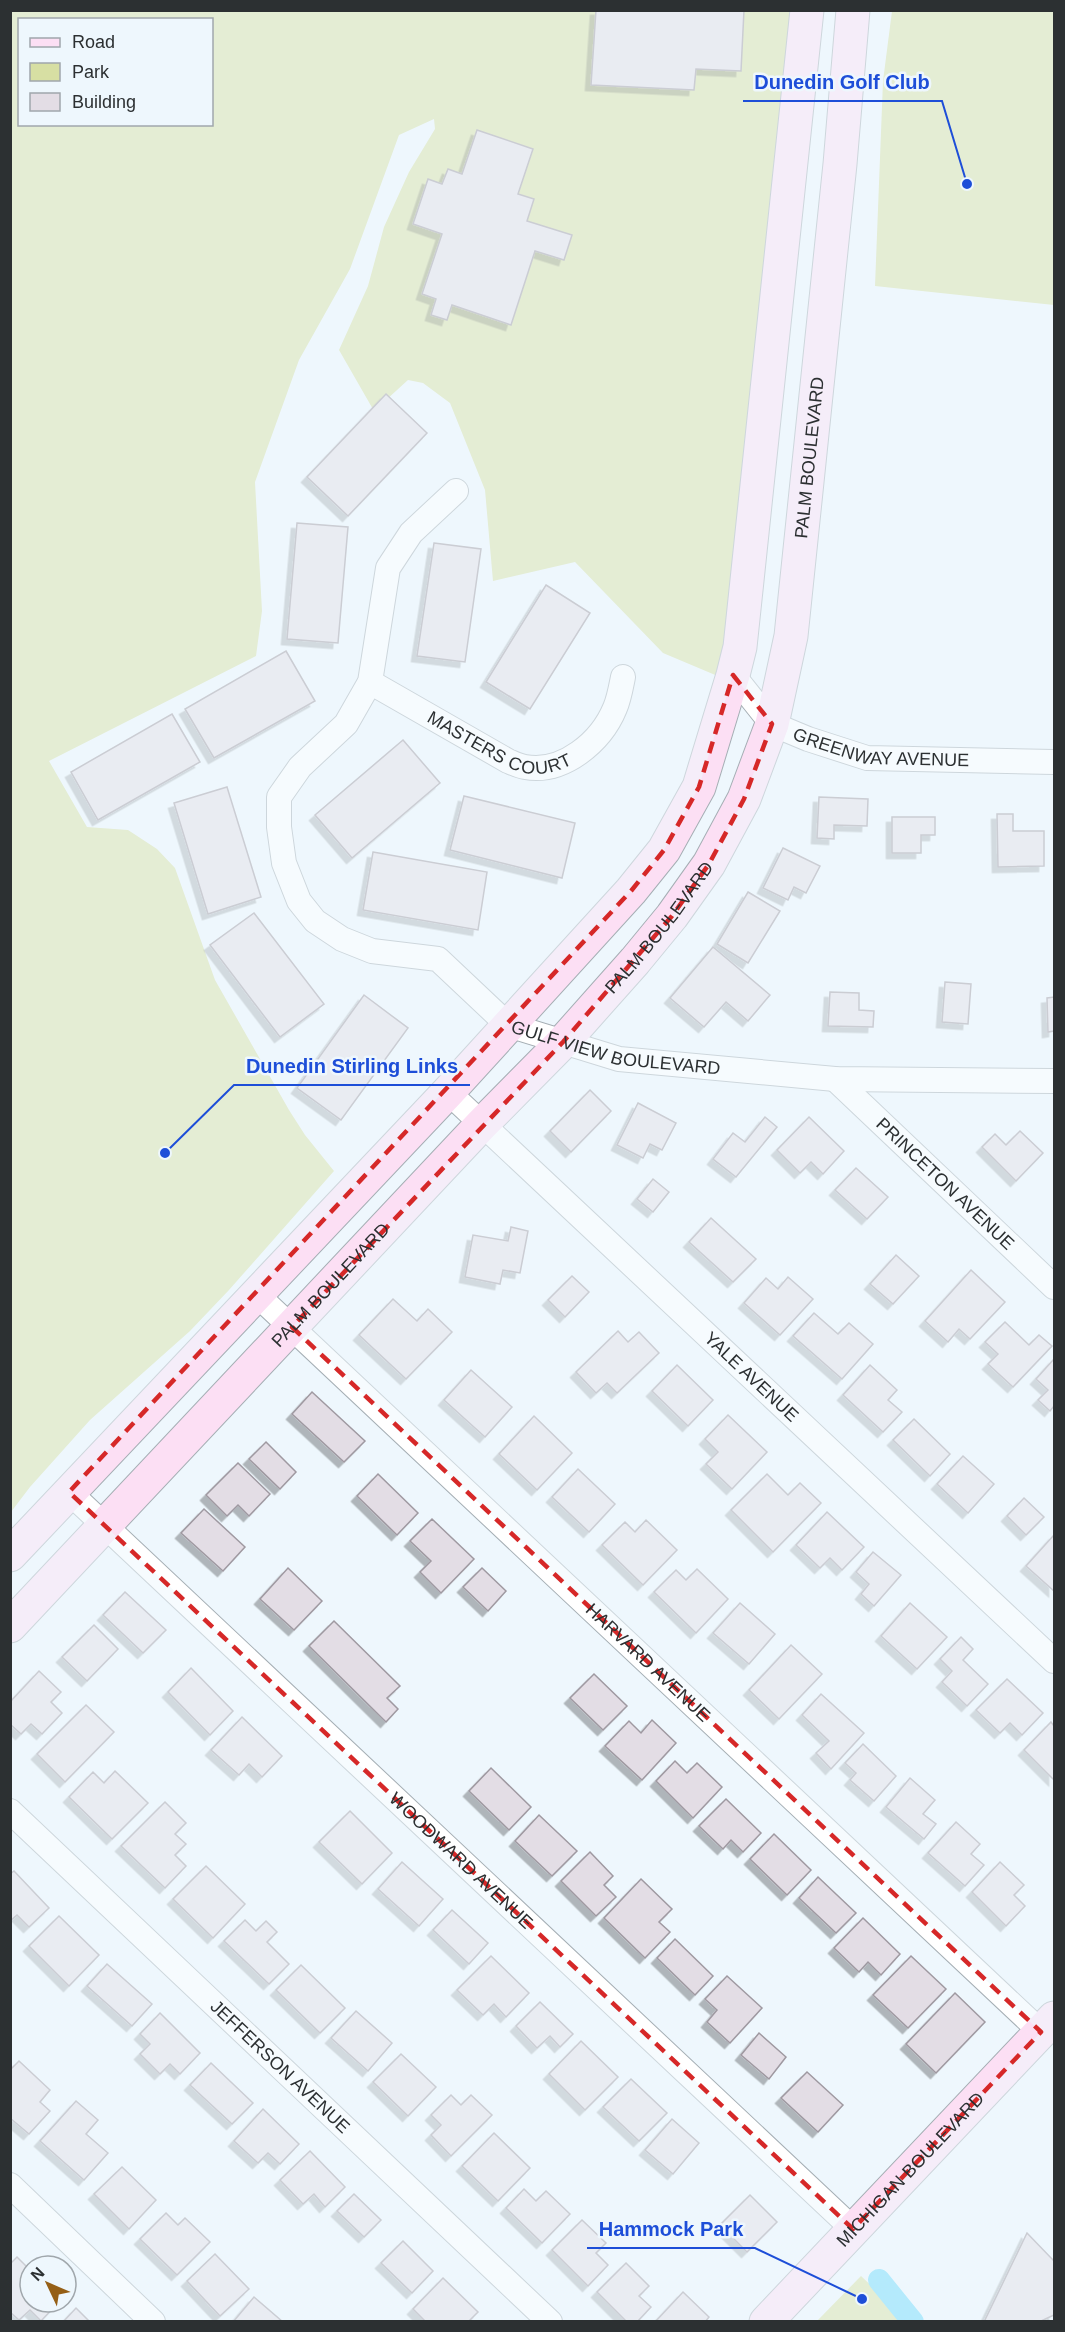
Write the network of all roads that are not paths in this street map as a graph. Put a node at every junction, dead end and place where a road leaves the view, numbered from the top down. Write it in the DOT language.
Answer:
graph roads {
  1 [pos="807,10"];
  2 [pos="853,10"];
  3 [pos="792,159"];
  4 [pos="840,164"];
  5 [pos="456,491"];
  6 [pos="733,675"];
  7 [pos="623,677"];
  8 [pos="370,682"];
  9 [pos="772,724"];
  10 [pos="1054,762"];
  11 [pos="508,1025"];
  12 [pos="563,1042"];
  13 [pos="835,1079"];
  14 [pos="1054,1081"];
  15 [pos="448,1092"];
  16 [pos="483,1124"];
  17 [pos="1054,1287"];
  18 [pos="256,1294"];
  19 [pos="292,1327"];
  20 [pos="69,1492"];
  21 [pos="105,1526"];
  22 [pos="10,1555"];
  23 [pos="10,1626"];
  24 [pos="1054,1661"];
  25 [pos="10,1811"];
  26 [pos="1048,2025"];
  27 [pos="10,2185"];
  28 [pos="853,2229"];
  29 [pos="153,2322"];
  30 [pos="550,2322"];
  31 [pos="766,2322"];
  1 -- 3 [label="street"];
  2 -- 4 [label="street, PALM BOULEVARD"];
  3 -- 4 [label="street"];
  3 -- 6 [label="street"];
  4 -- 9 [label="street, PALM BOULEVARD"];
  5 -- 8 [label="street, GULF VIEW BOULEVARD"];
  6 -- 9 [label="street, GREENWAY AVENUE"];
  6 -- 11 [label="street"];
  7 -- 8 [label="street, MASTERS COURT"];
  8 -- 11 [label="street, GULF VIEW BOULEVARD"];
  9 -- 10 [label="street, GREENWAY AVENUE"];
  9 -- 12 [label="street, PALM BOULEVARD"];
  11 -- 12 [label="street, GULF VIEW BOULEVARD"];
  11 -- 15 [label="street"];
  12 -- 13 [label="street, GULF VIEW BOULEVARD"];
  12 -- 16 [label="street, PALM BOULEVARD"];
  13 -- 14 [label="street, GULF VIEW BOULEVARD"];
  13 -- 17 [label="street, PRINCETON AVENUE"];
  15 -- 16 [label="street, YALE AVENUE"];
  15 -- 18 [label="street"];
  16 -- 19 [label="street, PALM BOULEVARD"];
  16 -- 24 [label="street, YALE AVENUE"];
  18 -- 19 [label="street, HARVARD AVENUE"];
  18 -- 20 [label="street"];
  19 -- 21 [label="street, PALM BOULEVARD"];
  19 -- 26 [label="street, HARVARD AVENUE"];
  20 -- 21 [label="street, WOODWARD AVENUE"];
  20 -- 22 [label="street"];
  21 -- 23 [label="street, PALM BOULEVARD"];
  21 -- 28 [label="street, WOODWARD AVENUE"];
  25 -- 30 [label="street, JEFFERSON AVENUE"];
  26 -- 28 [label="street, MICHIGAN BOULEVARD"];
  27 -- 29 [label="street"];
  28 -- 31 [label="street, MICHIGAN BOULEVARD"];
}
